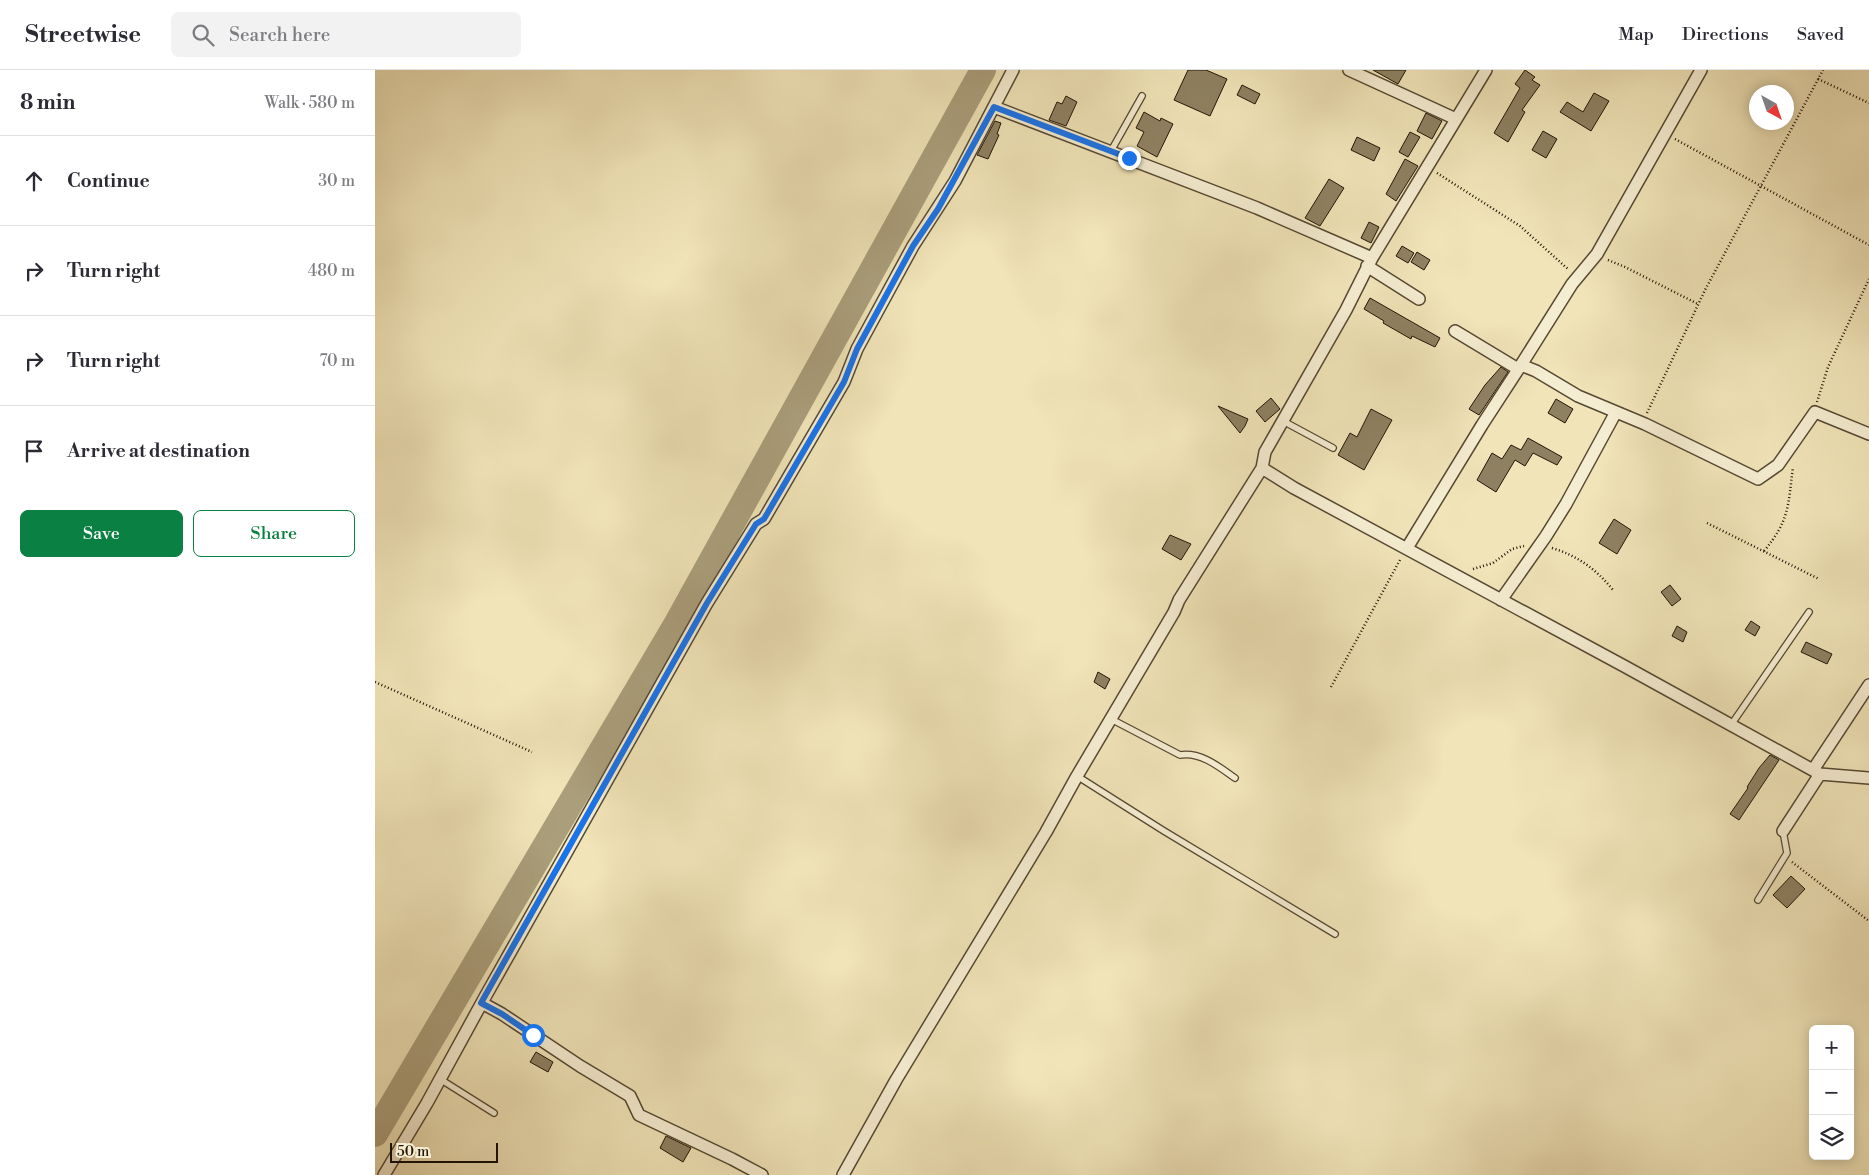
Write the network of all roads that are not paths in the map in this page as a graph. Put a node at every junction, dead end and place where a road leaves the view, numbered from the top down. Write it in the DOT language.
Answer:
graph roads {
  1 [pos="1013,70"];
  2 [pos="1349,70"];
  3 [pos="1486,70"];
  4 [pos="1701,71"];
  5 [pos="1142,96"];
  6 [pos="994,107"];
  7 [pos="1456,119"];
  8 [pos="1111,151"];
  9 [pos="1369,262"];
  10 [pos="1419,299"];
  11 [pos="1455,331"];
  12 [pos="1520,367"];
  13 [pos="1615,412"];
  14 [pos="1283,421"];
  15 [pos="1869,434"];
  16 [pos="1333,448"];
  17 [pos="1262,468"];
  18 [pos="1407,548"];
  19 [pos="1501,600"];
  20 [pos="1809,612"];
  21 [pos="1869,685"];
  22 [pos="1111,719"];
  23 [pos="1731,725"];
  24 [pos="1816,772"];
  25 [pos="1077,776"];
  26 [pos="1235,778"];
  27 [pos="1869,778"];
  28 [pos="1783,831"];
  29 [pos="1758,900"];
  30 [pos="1335,934"];
  31 [pos="481,1003"];
  32 [pos="440,1079"];
  33 [pos="494,1113"];
  34 [pos="384,1175"];
  35 [pos="762,1175"];
  36 [pos="843,1175"];
  1 -- 6 [label="street"];
  2 -- 7 [label="street"];
  3 -- 7 [label="street"];
  4 -- 12 [label="street"];
  5 -- 8 [label="lane"];
  6 -- 8 [label="street"];
  6 -- 31 [label="street"];
  7 -- 9 [label="street"];
  8 -- 9 [label="street"];
  9 -- 10 [label="street"];
  9 -- 14 [label="street"];
  11 -- 12 [label="street"];
  12 -- 13 [label="street"];
  12 -- 18 [label="street"];
  13 -- 15 [label="street"];
  13 -- 19 [label="street"];
  14 -- 16 [label="lane"];
  14 -- 17 [label="street"];
  17 -- 18 [label="street"];
  17 -- 22 [label="street"];
  18 -- 19 [label="street"];
  19 -- 23 [label="street"];
  20 -- 23 [label="lane"];
  21 -- 24 [label="street"];
  22 -- 25 [label="street"];
  22 -- 26 [label="lane"];
  23 -- 24 [label="street"];
  24 -- 27 [label="street"];
  24 -- 28 [label="street"];
  25 -- 30 [label="lane"];
  25 -- 36 [label="street"];
  28 -- 29 [label="lane"];
  31 -- 32 [label="street"];
  31 -- 35 [label="street"];
  32 -- 33 [label="lane"];
  32 -- 34 [label="street"];
}
